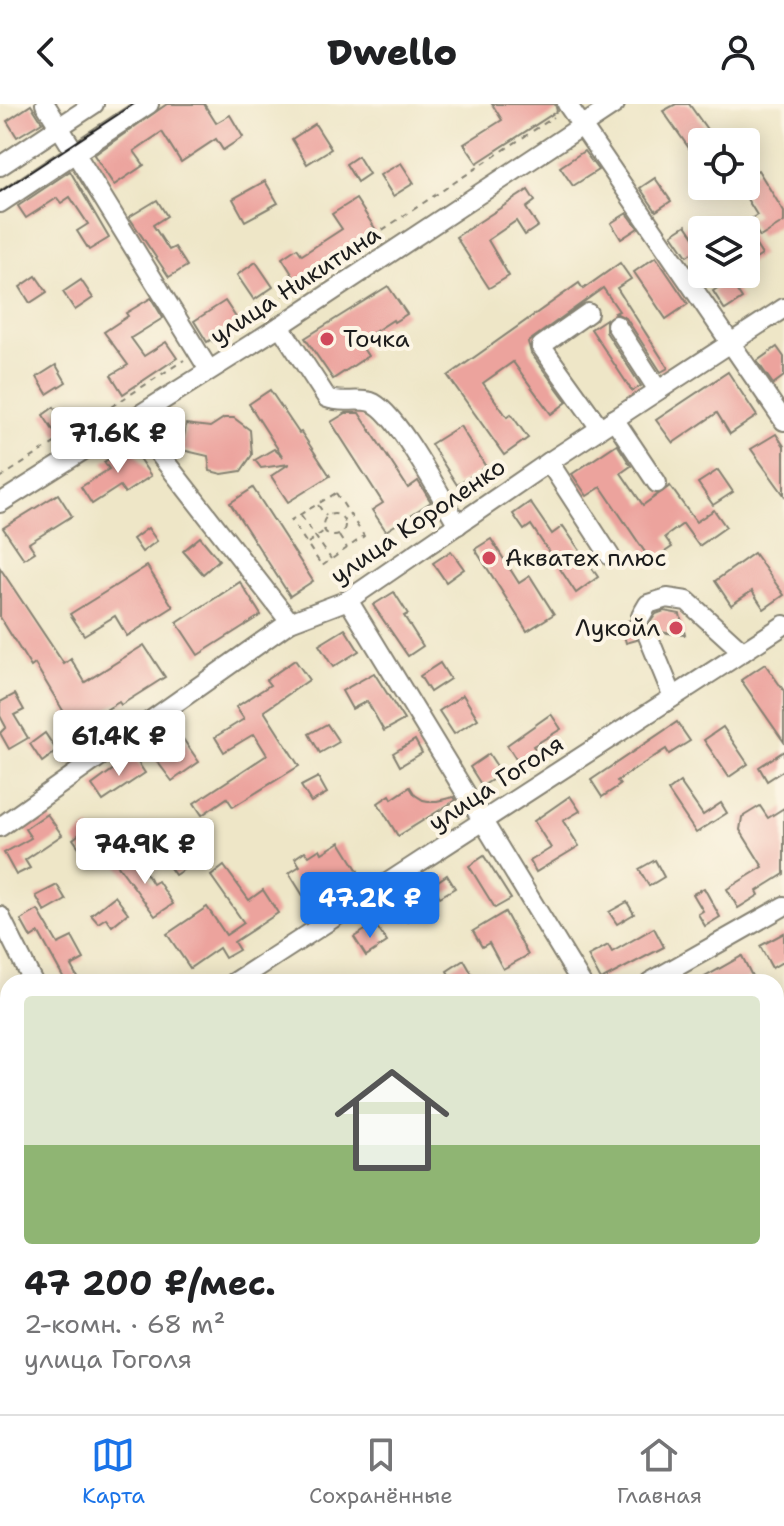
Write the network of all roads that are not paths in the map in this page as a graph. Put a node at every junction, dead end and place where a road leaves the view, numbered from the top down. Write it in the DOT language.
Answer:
graph roads {
  1 [pos="45,104"];
  2 [pos="94,104"];
  3 [pos="149,104"];
  4 [pos="615,104"];
  5 [pos="564,108"];
  6 [pos="581,125"];
  7 [pos="59,127"];
  8 [pos="75,153"];
  9 [pos="0,166"];
  10 [pos="0,203"];
  11 [pos="784,308"];
  12 [pos="588,313"];
  13 [pos="616,325"];
  14 [pos="280,326"];
  15 [pos="730,342"];
  16 [pos="209,370"];
  17 [pos="658,390"];
  18 [pos="132,419"];
  19 [pos="784,421"];
  20 [pos="607,424"];
  21 [pos="549,462"];
  22 [pos="657,483"];
  23 [pos="0,503"];
  24 [pos="458,525"];
  25 [pos="610,556"];
  26 [pos="348,600"];
  27 [pos="641,616"];
  28 [pos="290,622"];
  29 [pos="784,625"];
  30 [pos="648,636"];
  31 [pos="743,652"];
  32 [pos="673,697"];
  33 [pos="484,820"];
  34 [pos="0,827"];
  35 [pos="784,906"];
  36 [pos="0,916"];
  37 [pos="29,974"];
  38 [pos="247,974"];
  39 [pos="576,974"];
  40 [pos="664,974"];
  1 -- 7 [label="street"];
  2 -- 7 [label="street"];
  3 -- 8 [label="street"];
  4 -- 6 [label="street, улица Никитина"];
  5 -- 6 [label="street"];
  6 -- 14 [label="street, улица Никитина"];
  6 -- 15 [label="street"];
  7 -- 8 [label="street"];
  7 -- 9 [label="street"];
  8 -- 10 [label="street"];
  8 -- 16 [label="street"];
  11 -- 15 [label="street, улица Короленко"];
  12 -- 20 [label="street"];
  13 -- 17 [label="street"];
  14 -- 16 [label="street, улица Никитина"];
  14 -- 24 [label="street"];
  15 -- 17 [label="street, улица Короленко"];
  15 -- 19 [label="street"];
  16 -- 18 [label="street, улица Никитина"];
  17 -- 20 [label="street, улица Короленко"];
  18 -- 23 [label="street, улица Никитина"];
  18 -- 28 [label="street"];
  20 -- 21 [label="street, улица Короленко"];
  20 -- 22 [label="street"];
  21 -- 24 [label="street, улица Короленко"];
  21 -- 25 [label="street"];
  24 -- 26 [label="street, улица Короленко"];
  26 -- 28 [label="street, улица Короленко"];
  26 -- 33 [label="street"];
  27 -- 31 [label="street"];
  28 -- 34 [label="street, улица Короленко"];
  29 -- 31 [label="street, улица Гоголя"];
  30 -- 32 [label="street"];
  31 -- 32 [label="street, улица Гоголя"];
  32 -- 33 [label="street, улица Гоголя"];
  33 -- 38 [label="street, улица Гоголя"];
  33 -- 39 [label="street"];
  35 -- 40 [label="street"];
  36 -- 37 [label="street"];
}
